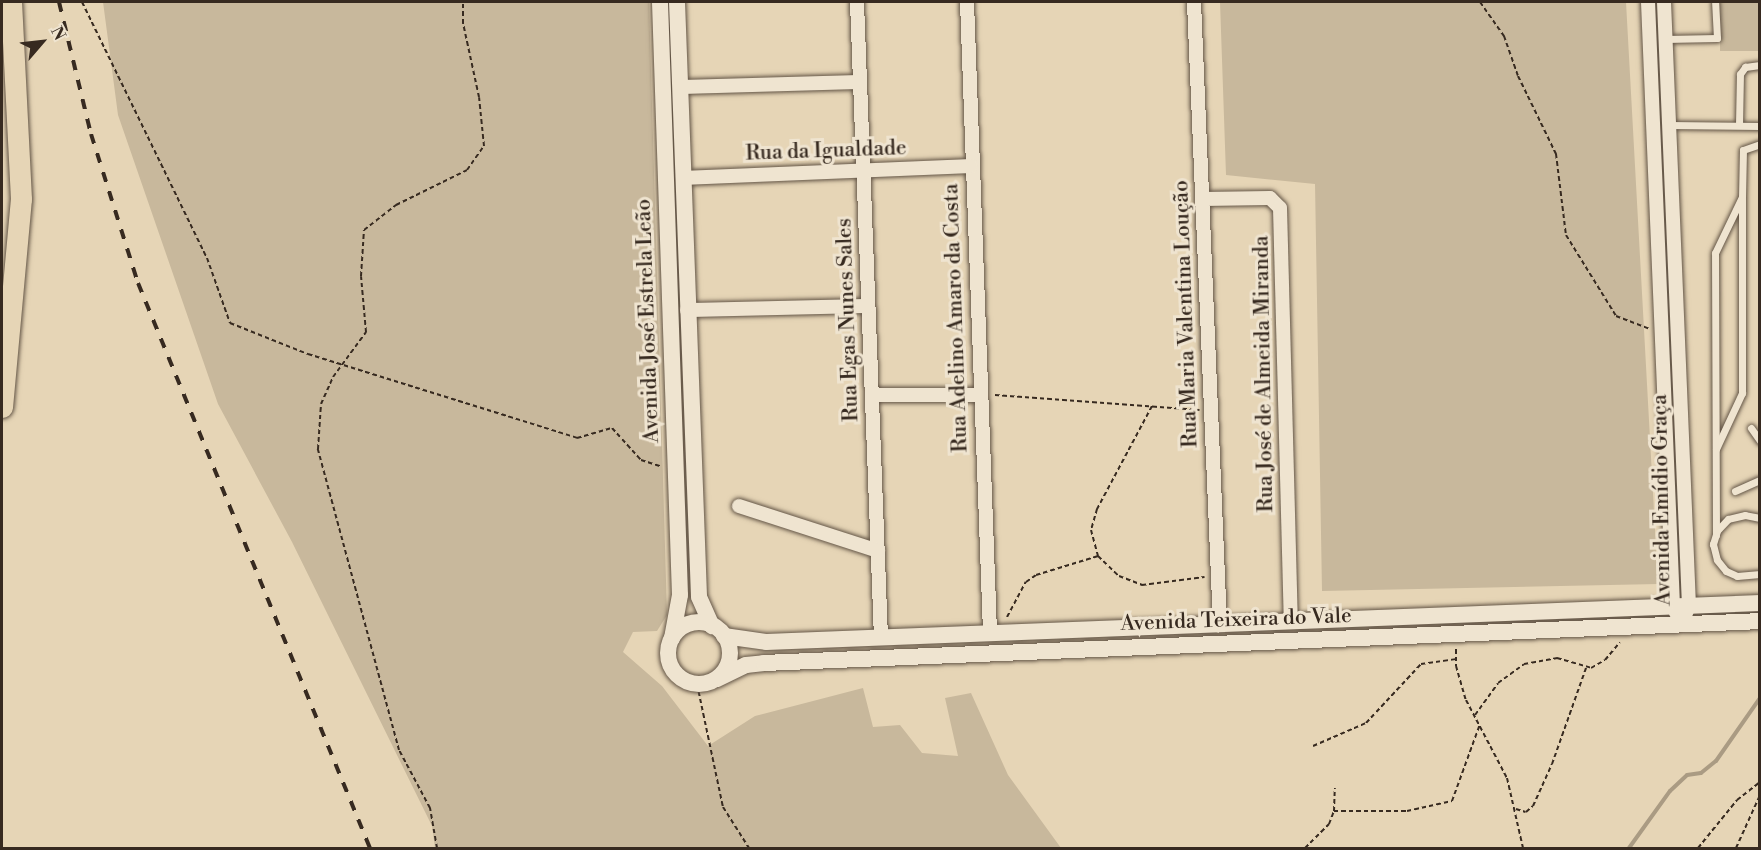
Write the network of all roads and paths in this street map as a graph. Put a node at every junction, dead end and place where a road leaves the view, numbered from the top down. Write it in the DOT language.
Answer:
graph roads {
  1 [pos="11,2"];
  2 [pos="82,2"];
  3 [pos="464,2"];
  4 [pos="660,2"];
  5 [pos="677,2"];
  6 [pos="856,2"];
  7 [pos="967,2"];
  8 [pos="1194,2"];
  9 [pos="1480,2"];
  10 [pos="1648,2"];
  11 [pos="1664,2"];
  12 [pos="1715,2"];
  13 [pos="1665,39"];
  14 [pos="1760,65"];
  15 [pos="860,82"];
  16 [pos="680,87"];
  17 [pos="1669,125"];
  18 [pos="1739,125"];
  19 [pos="1760,126"];
  20 [pos="1760,144"];
  21 [pos="971,166"];
  22 [pos="863,170"];
  23 [pos="683,178"];
  24 [pos="1742,197"];
  25 [pos="1203,199"];
  26 [pos="868,306"];
  27 [pos="687,310"];
  28 [pos="1662,331"];
  29 [pos="345,365"];
  30 [pos="872,395"];
  31 [pos="980,395"];
  32 [pos="1152,406"];
  33 [pos="2,407"];
  34 [pos="1211,411"];
  35 [pos="1751,428"];
  36 [pos="1760,441"];
  37 [pos="1714,452"];
  38 [pos="676,472"];
  39 [pos="1760,480"];
  40 [pos="1735,490"];
  41 [pos="739,506"];
  42 [pos="1760,518"];
  43 [pos="1716,535"];
  44 [pos="878,551"];
  45 [pos="1098,556"];
  46 [pos="1218,574"];
  47 [pos="1760,574"];
  48 [pos="1760,603"];
  49 [pos="1681,607"];
  50 [pos="1760,621"];
  51 [pos="1291,622"];
  52 [pos="1220,624"];
  53 [pos="1682,624"];
  54 [pos="1629,626"];
  55 [pos="718,631"];
  56 [pos="994,633"];
  57 [pos="1458,633"];
  58 [pos="881,637"];
  59 [pos="672,638"];
  60 [pos="1456,659"];
  61 [pos="1586,668"];
  62 [pos="717,679"];
  63 [pos="697,684"];
  64 [pos="1475,715"];
  65 [pos="1480,724"];
  66 [pos="1314,746"];
  67 [pos="1760,782"];
  68 [pos="1335,788"];
  69 [pos="1760,795"];
  70 [pos="1516,809"];
  71 [pos="1334,811"];
  72 [pos="437,849"];
  73 [pos="749,849"];
  74 [pos="1305,849"];
  75 [pos="1523,849"];
  76 [pos="1698,849"];
  77 [pos="1736,849"];
  1 -- 33 [label="main road"];
  2 -- 29 [label="path"];
  3 -- 29 [label="path"];
  4 -- 38 [label="street, Avenida José Estrela Leão"];
  5 -- 16 [label="street, Avenida José Estrela Leão"];
  6 -- 15 [label="street, Rua Egas Nunes Sales"];
  7 -- 21 [label="street, Rua Adelino Amaro da Costa"];
  8 -- 25 [label="street, Rua Maria Valentina Loução"];
  9 -- 28 [label="path"];
  10 -- 28 [label="street, Avenida Emídio Graça"];
  11 -- 13 [label="street, Avenida Emídio Graça"];
  12 -- 13 [label="lane"];
  13 -- 17 [label="street, Avenida Emídio Graça"];
  14 -- 18 [label="lane"];
  15 -- 16 [label="street"];
  15 -- 22 [label="street, Rua Egas Nunes Sales"];
  16 -- 23 [label="street, Avenida José Estrela Leão"];
  17 -- 18 [label="lane"];
  17 -- 49 [label="street, Avenida Emídio Graça"];
  18 -- 19 [label="lane"];
  20 -- 24 [label="lane"];
  21 -- 22 [label="street, Rua da Igualdade"];
  21 -- 31 [label="street, Rua Adelino Amaro da Costa"];
  22 -- 23 [label="street, Rua da Igualdade"];
  22 -- 26 [label="street, Rua Egas Nunes Sales"];
  23 -- 27 [label="street, Avenida José Estrela Leão"];
  24 -- 37 [label="lane"];
  24 -- 37 [label="lane"];
  25 -- 34 [label="street, Rua Maria Valentina Loução"];
  25 -- 51 [label="street, Rua José de Almeida Miranda"];
  26 -- 27 [label="street"];
  26 -- 30 [label="street, Rua Egas Nunes Sales"];
  27 -- 55 [label="street, Avenida José Estrela Leão"];
  28 -- 49 [label="street, Avenida Emídio Graça"];
  29 -- 38 [label="path"];
  29 -- 72 [label="path"];
  30 -- 31 [label="street"];
  30 -- 44 [label="street, Rua Egas Nunes Sales"];
  31 -- 32 [label="path"];
  31 -- 56 [label="street, Rua Adelino Amaro da Costa"];
  32 -- 34 [label="path"];
  32 -- 45 [label="path"];
  34 -- 46 [label="street, Rua Maria Valentina Loução"];
  35 -- 36 [label="lane"];
  37 -- 43 [label="lane"];
  38 -- 59 [label="street, Avenida José Estrela Leão"];
  39 -- 40 [label="lane"];
  41 -- 44 [label="street"];
  42 -- 43 [label="lane"];
  43 -- 47 [label="lane"];
  44 -- 58 [label="street, Rua Egas Nunes Sales"];
  45 -- 46 [label="path"];
  45 -- 56 [label="path"];
  46 -- 52 [label="street, Rua Maria Valentina Loução"];
  48 -- 49 [label="street, Avenida Teixeira do Vale"];
  49 -- 51 [label="street, Avenida Teixeira do Vale"];
  49 -- 53 [label="street, Avenida Emídio Graça"];
  50 -- 53 [label="street, Avenida Teixeira do Vale"];
  51 -- 52 [label="street, Avenida Teixeira do Vale"];
  52 -- 56 [label="street, Avenida Teixeira do Vale"];
  53 -- 54 [label="street, Avenida Teixeira do Vale"];
  54 -- 57 [label="street, Avenida Teixeira do Vale"];
  54 -- 61 [label="path"];
  55 -- 58 [label="street, Avenida Teixeira do Vale"];
  55 -- 59 [label="street, Avenida Teixeira do Vale"];
  55 -- 62 [label="street"];
  56 -- 58 [label="street, Avenida Teixeira do Vale"];
  57 -- 60 [label="path"];
  57 -- 62 [label="street, Avenida Teixeira do Vale"];
  59 -- 63 [label="street"];
  60 -- 64 [label="path"];
  60 -- 66 [label="path"];
  61 -- 64 [label="path"];
  61 -- 70 [label="path"];
  62 -- 63 [label="street, Avenida Teixeira do Vale"];
  63 -- 73 [label="path"];
  64 -- 65 [label="path"];
  65 -- 70 [label="path"];
  65 -- 71 [label="path"];
  67 -- 76 [label="path"];
  68 -- 71 [label="path"];
  69 -- 77 [label="path"];
  70 -- 75 [label="path"];
  71 -- 74 [label="path"];
}
